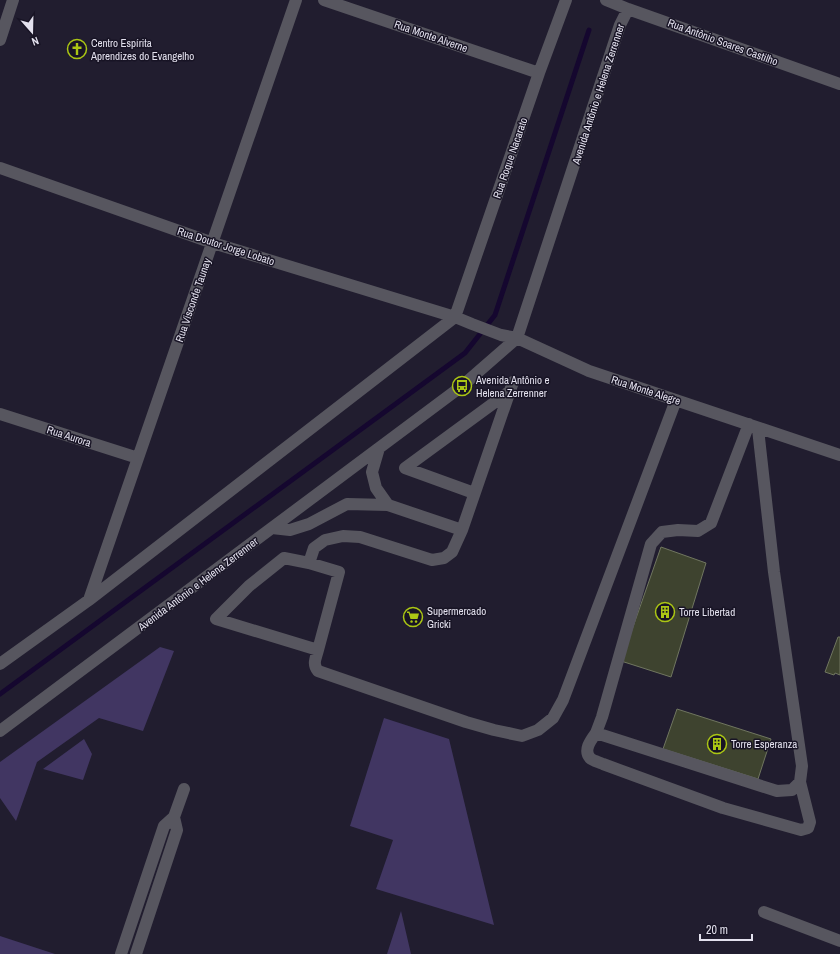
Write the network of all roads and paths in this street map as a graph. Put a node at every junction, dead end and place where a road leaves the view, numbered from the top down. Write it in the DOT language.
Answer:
graph roads {
  1 [pos="14,0"];
  2 [pos="296,0"];
  3 [pos="324,0"];
  4 [pos="566,0"];
  5 [pos="606,0"];
  6 [pos="628,9"];
  7 [pos="0,40"];
  8 [pos="539,73"];
  9 [pos="840,84"];
  10 [pos="0,168"];
  11 [pos="212,243"];
  12 [pos="455,317"];
  13 [pos="517,338"];
  14 [pos="676,400"];
  15 [pos="0,414"];
  16 [pos="754,426"];
  17 [pos="379,448"];
  18 [pos="840,456"];
  19 [pos="138,458"];
  20 [pos="474,493"];
  21 [pos="388,505"];
  22 [pos="272,528"];
  23 [pos="462,530"];
  24 [pos="309,563"];
  25 [pos="89,600"];
  26 [pos="318,650"];
  27 [pos="0,664"];
  28 [pos="0,731"];
  29 [pos="596,733"];
  30 [pos="800,782"];
  31 [pos="184,789"];
  32 [pos="174,817"];
  33 [pos="764,912"];
  34 [pos="840,941"];
  35 [pos="121,954"];
  36 [pos="136,954"];
  1 -- 7 [label="street"];
  2 -- 11 [label="street, Rua Visconde Taunay"];
  3 -- 8 [label="street, Rua Monte Alverne"];
  4 -- 8 [label="street, Rua Roque Nacarato"];
  5 -- 6 [label="street, Rua Antônio Soares Castilho"];
  6 -- 9 [label="street, Rua Antônio Soares Castilho"];
  6 -- 13 [label="street, Avenida Antônio e Helena Zerrenner"];
  8 -- 12 [label="street, Rua Roque Nacarato"];
  10 -- 11 [label="street, Rua Doutor Jorge Lobato"];
  11 -- 12 [label="street, Rua Doutor Jorge Lobato"];
  11 -- 19 [label="street, Rua Visconde Taunay"];
  12 -- 13 [label="street, Rua Monte Alegre"];
  12 -- 25 [label="street"];
  13 -- 14 [label="street, Rua Monte Alegre"];
  13 -- 17 [label="street, Avenida Antônio e Helena Zerrenner"];
  14 -- 16 [label="street, Rua Monte Alegre"];
  14 -- 26 [label="street"];
  15 -- 19 [label="street, Rua Aurora"];
  16 -- 18 [label="street, Rua Monte Alegre"];
  16 -- 29 [label="street"];
  16 -- 30 [label="street"];
  17 -- 21 [label="street"];
  17 -- 22 [label="street, Avenida Antônio e Helena Zerrenner"];
  19 -- 25 [label="street, Rua Visconde Taunay"];
  20 -- 20 [label="street"];
  20 -- 23 [label="street"];
  21 -- 22 [label="street"];
  21 -- 23 [label="street"];
  22 -- 28 [label="street, Avenida Antônio e Helena Zerrenner"];
  23 -- 24 [label="street"];
  24 -- 26 [label="street"];
  24 -- 26 [label="street"];
  25 -- 27 [label="street"];
  29 -- 30 [label="street"];
  29 -- 30 [label="street"];
  31 -- 32 [label="street"];
  32 -- 35 [label="street"];
  32 -- 36 [label="street"];
  33 -- 34 [label="street"];
}
